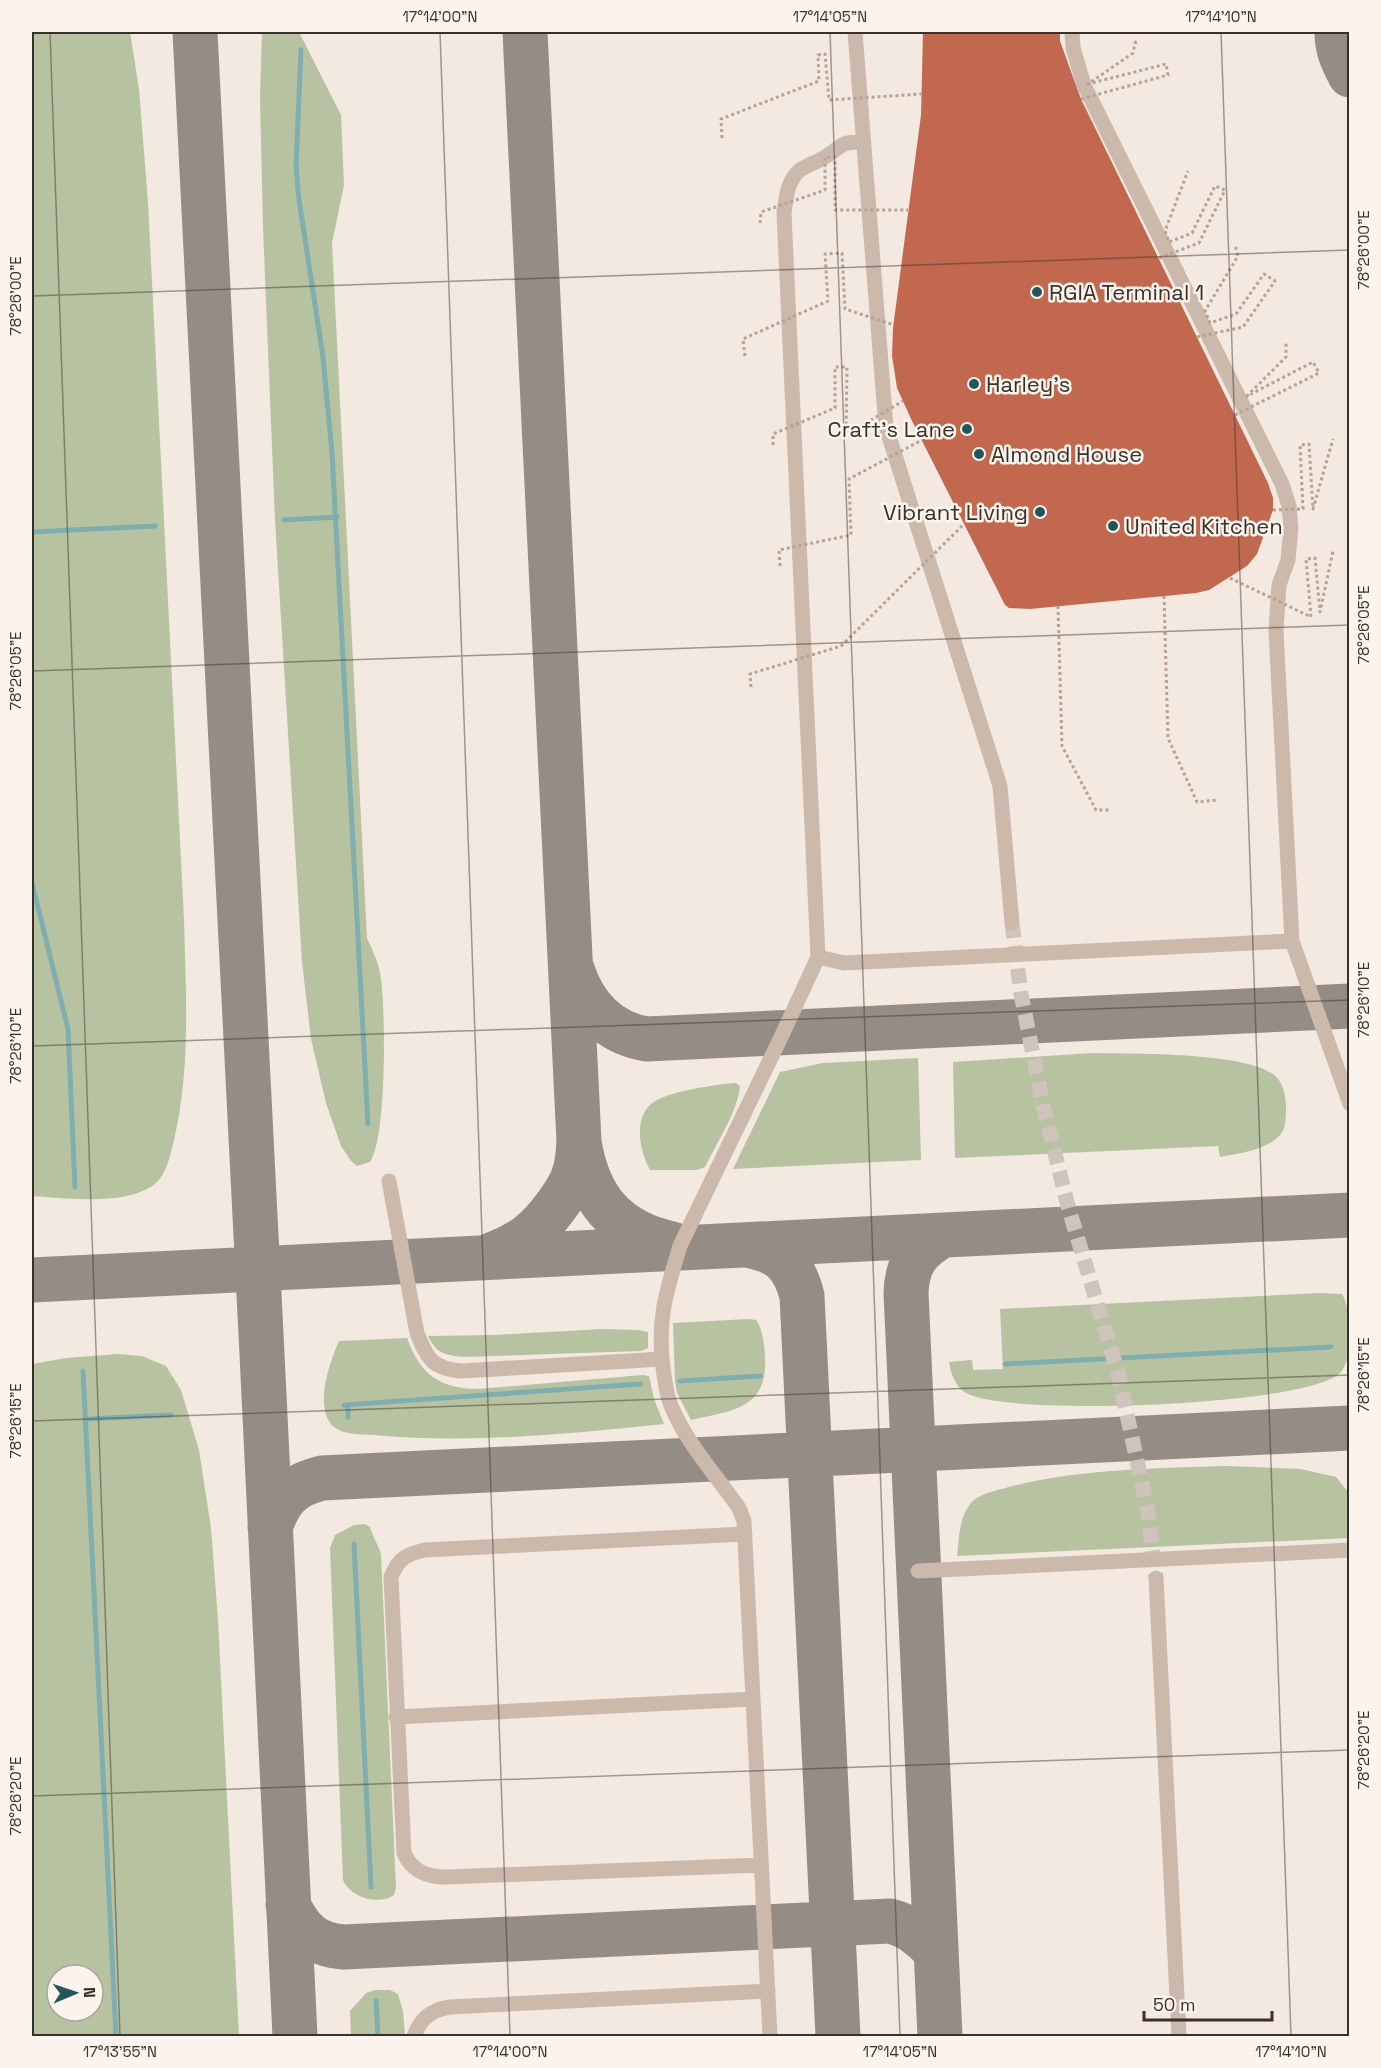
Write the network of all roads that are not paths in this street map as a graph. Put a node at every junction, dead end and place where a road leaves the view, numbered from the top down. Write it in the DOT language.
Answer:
graph roads {
  1 [pos="855,32"];
  2 [pos="1072,32"];
  3 [pos="863,142"];
  4 [pos="1012,923"];
  5 [pos="1292,941"];
  6 [pos="818,957"];
  7 [pos="1350,1104"];
  8 [pos="389,1181"];
  9 [pos="662,1359"];
  10 [pos="745,1533"];
  11 [pos="1350,1550"];
  12 [pos="918,1571"];
  13 [pos="1156,1578"];
  14 [pos="753,1699"];
  15 [pos="396,1717"];
  16 [pos="761,1864"];
  17 [pos="768,1991"];
  18 [pos="414,2037"];
  19 [pos="770,2037"];
  20 [pos="1179,2037"];
  1 -- 3 [label="lane"];
  2 -- 5 [label="lane"];
  3 -- 4 [label="lane"];
  3 -- 6 [label="lane"];
  5 -- 6 [label="lane"];
  5 -- 7 [label="lane"];
  6 -- 9 [label="lane"];
  8 -- 9 [label="lane"];
  9 -- 10 [label="lane"];
  10 -- 14 [label="lane"];
  10 -- 15 [label="lane"];
  11 -- 12 [label="lane"];
  13 -- 20 [label="lane"];
  14 -- 15 [label="lane"];
  14 -- 16 [label="lane"];
  15 -- 16 [label="lane"];
  16 -- 17 [label="lane"];
  17 -- 18 [label="lane"];
  17 -- 19 [label="lane"];
}
